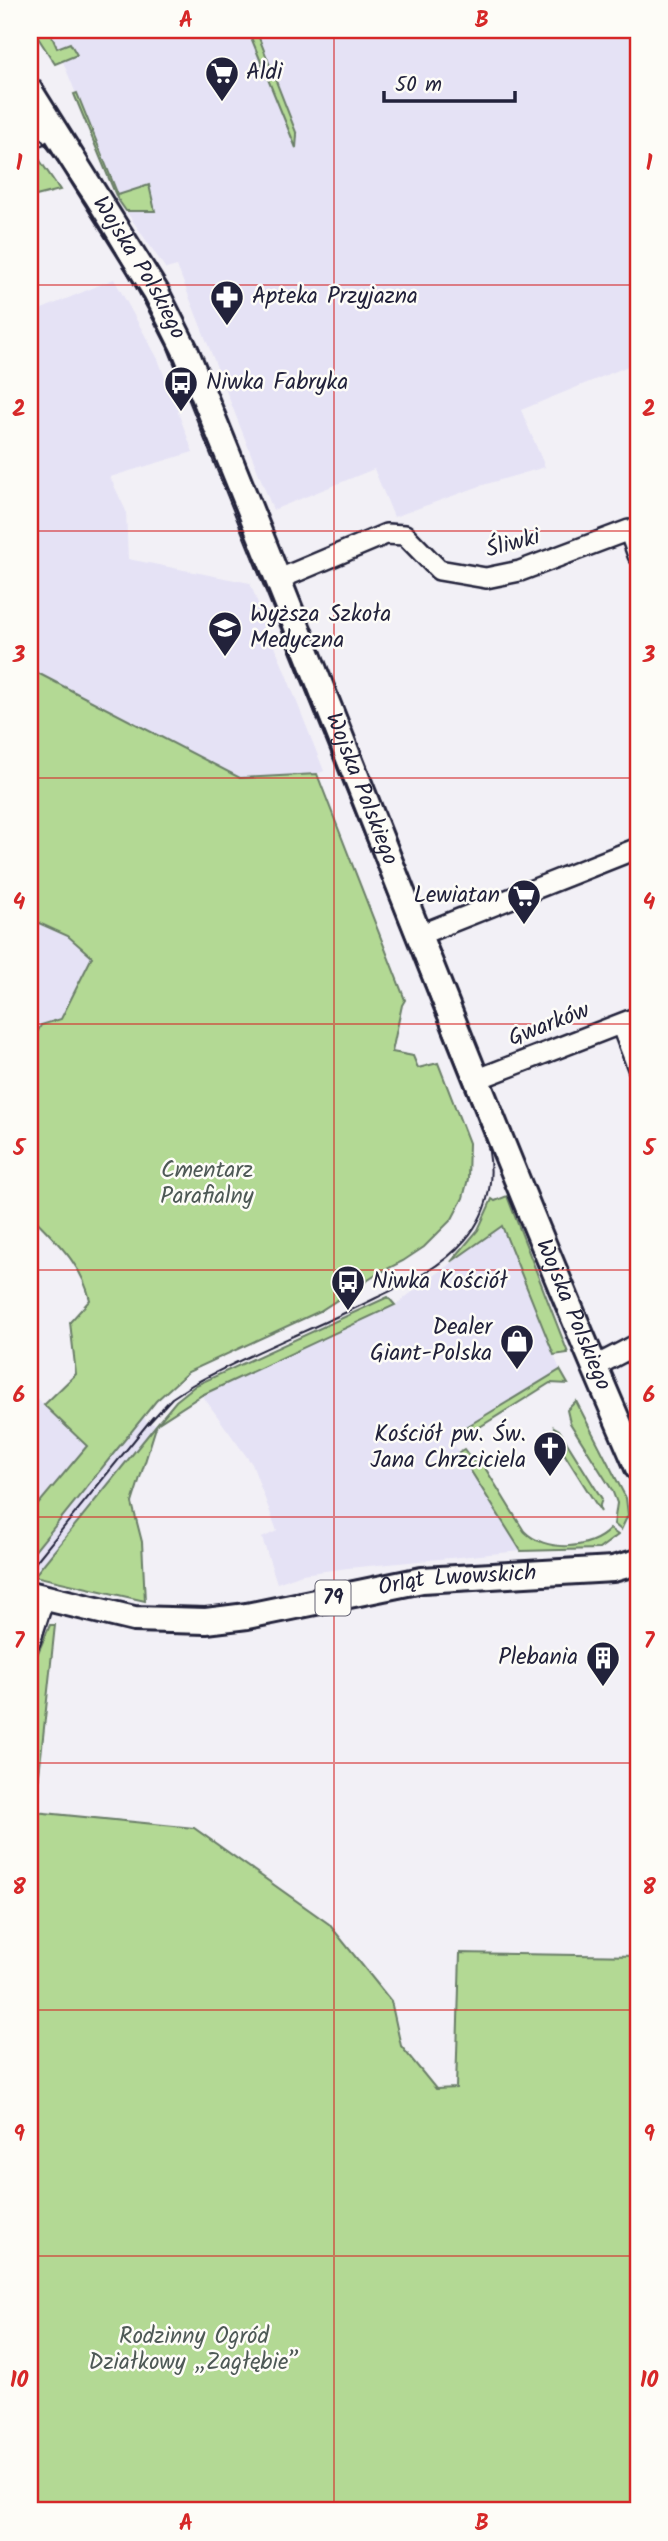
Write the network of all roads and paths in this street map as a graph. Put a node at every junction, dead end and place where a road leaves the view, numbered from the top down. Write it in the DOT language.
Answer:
graph roads {
  1 [pos="30,91"];
  2 [pos="52,126"];
  3 [pos="30,140"];
  4 [pos="638,555"];
  5 [pos="277,580"];
  6 [pos="638,848"];
  7 [pos="419,935"];
  8 [pos="629,1020"];
  9 [pos="638,1068"];
  10 [pos="478,1079"];
  11 [pos="638,1344"];
  12 [pos="594,1367"];
  13 [pos="638,1468"];
  14 [pos="638,1562"];
  15 [pos="37,1596"];
  16 [pos="30,1641"];
  1 -- 2 [label="main road, Wojska Polskiego"];
  2 -- 3 [label="street"];
  2 -- 5 [label="main road, Wojska Polskiego"];
  4 -- 5 [label="street, Śliwki"];
  5 -- 7 [label="main road, Wojska Polskiego"];
  6 -- 7 [label="street"];
  7 -- 10 [label="main road, Wojska Polskiego"];
  8 -- 9 [label="street"];
  8 -- 10 [label="street, Gwarków"];
  10 -- 12 [label="main road, Wojska Polskiego"];
  11 -- 12 [label="street"];
  12 -- 13 [label="main road, Wojska Polskiego"];
  14 -- 15 [label="main road, Orląt Lwowskich / 79"];
  15 -- 16 [label="street"];
}
